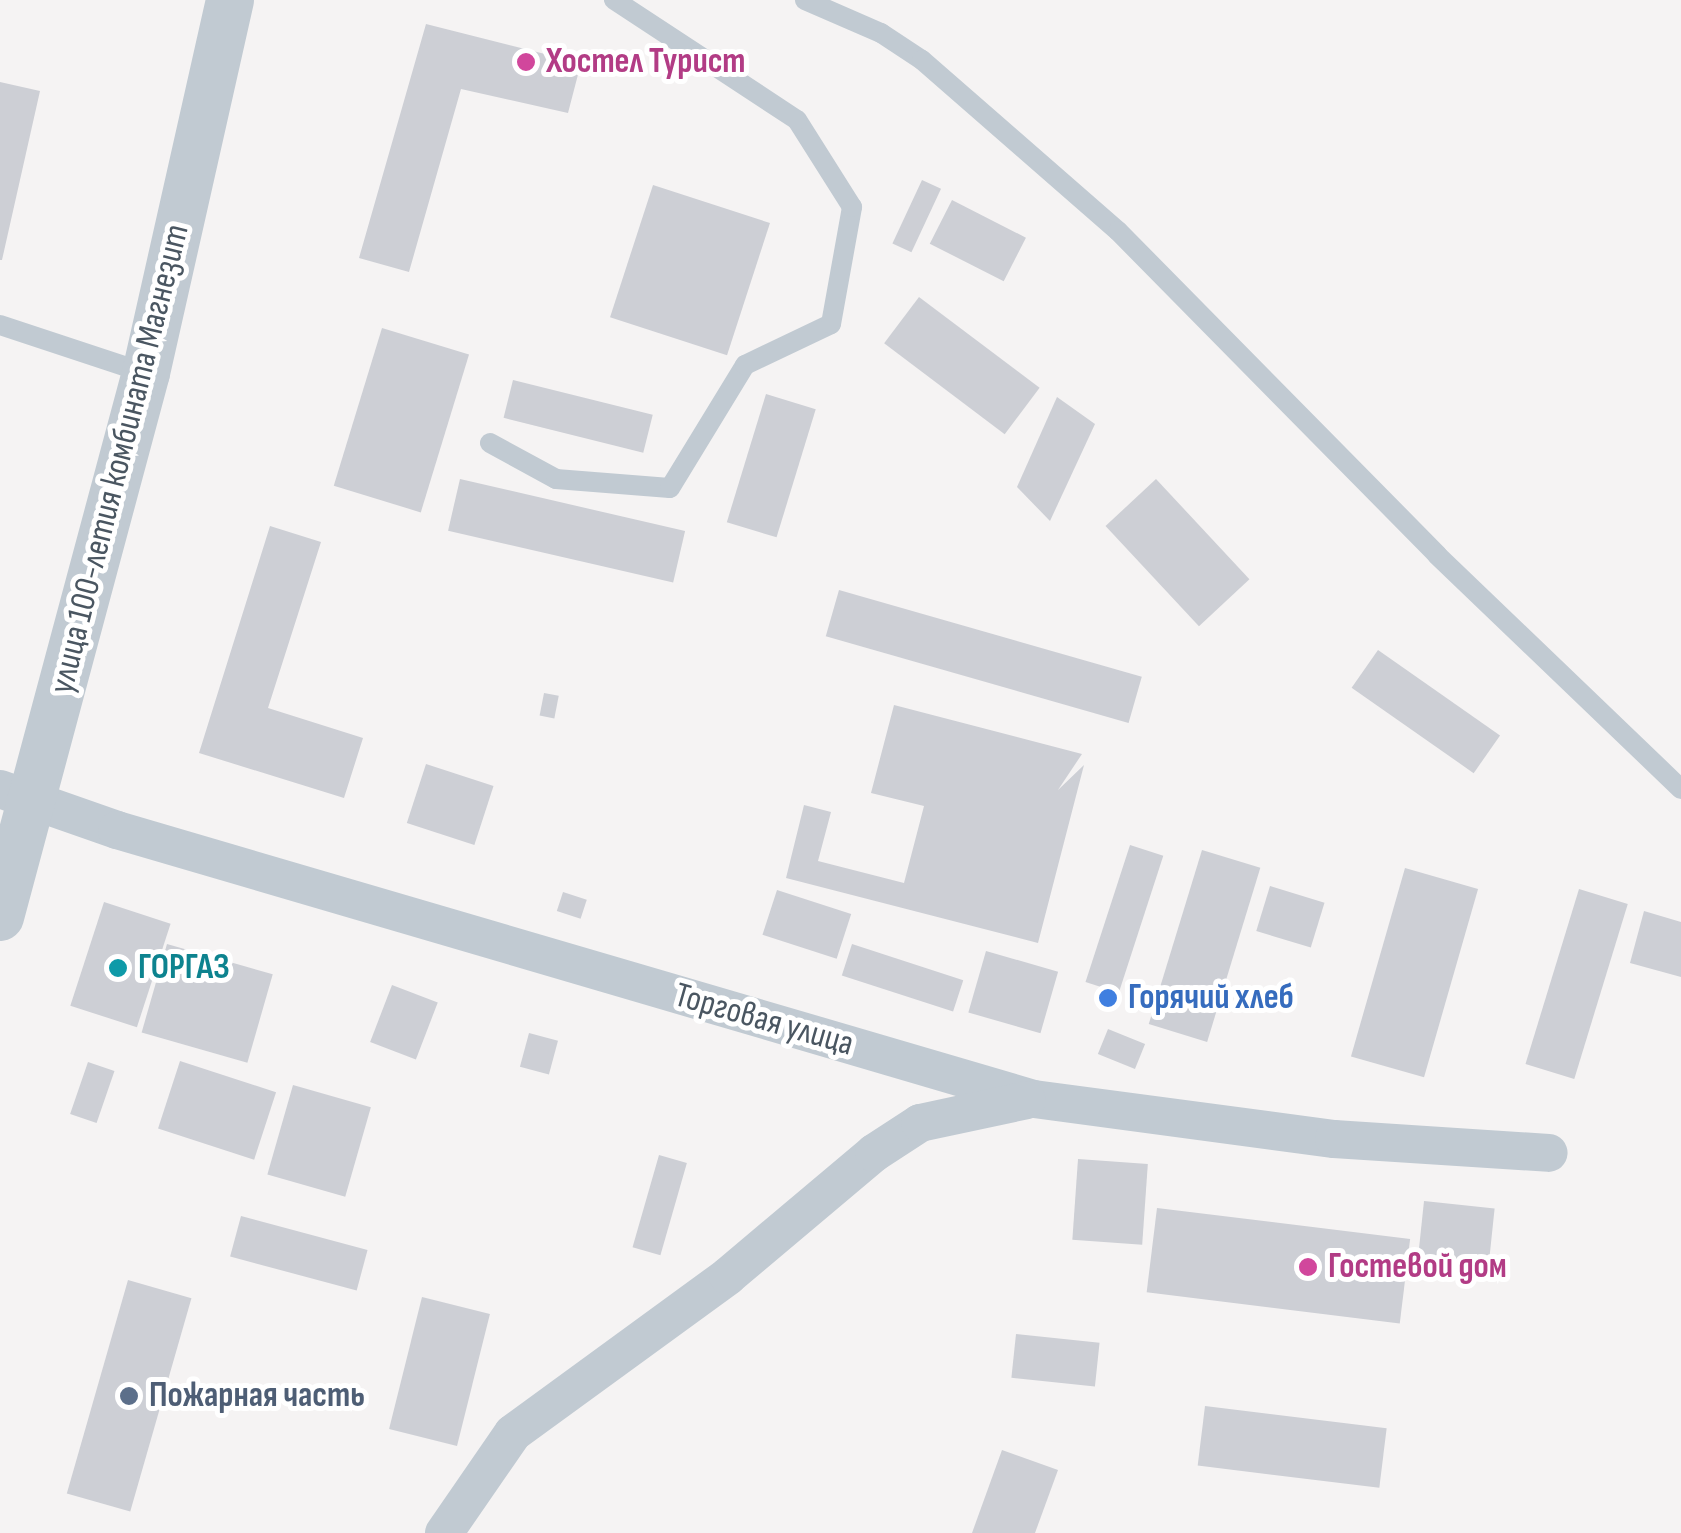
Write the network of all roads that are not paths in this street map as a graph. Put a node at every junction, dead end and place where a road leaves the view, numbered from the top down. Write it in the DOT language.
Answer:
graph roads {
  1 [pos="230,0"];
  2 [pos="614,0"];
  3 [pos="805,0"];
  4 [pos="0,326"];
  5 [pos="146,373"];
  6 [pos="490,443"];
  7 [pos="1681,789"];
  8 [pos="16,794"];
  9 [pos="0,916"];
  10 [pos="1034,1099"];
  11 [pos="1548,1153"];
  12 [pos="444,1533"];
  1 -- 5 [label="street, улица 100-летия комбината Магнезит"];
  2 -- 6 [label="lane"];
  3 -- 7 [label="lane"];
  4 -- 5 [label="lane"];
  5 -- 8 [label="street, улица 100-летия комбината Магнезит"];
  8 -- 9 [label="street, улица 100-летия комбината Магнезит"];
  8 -- 10 [label="street, Торговая улица"];
  10 -- 11 [label="street, Торговая улица"];
  10 -- 12 [label="street"];
}
